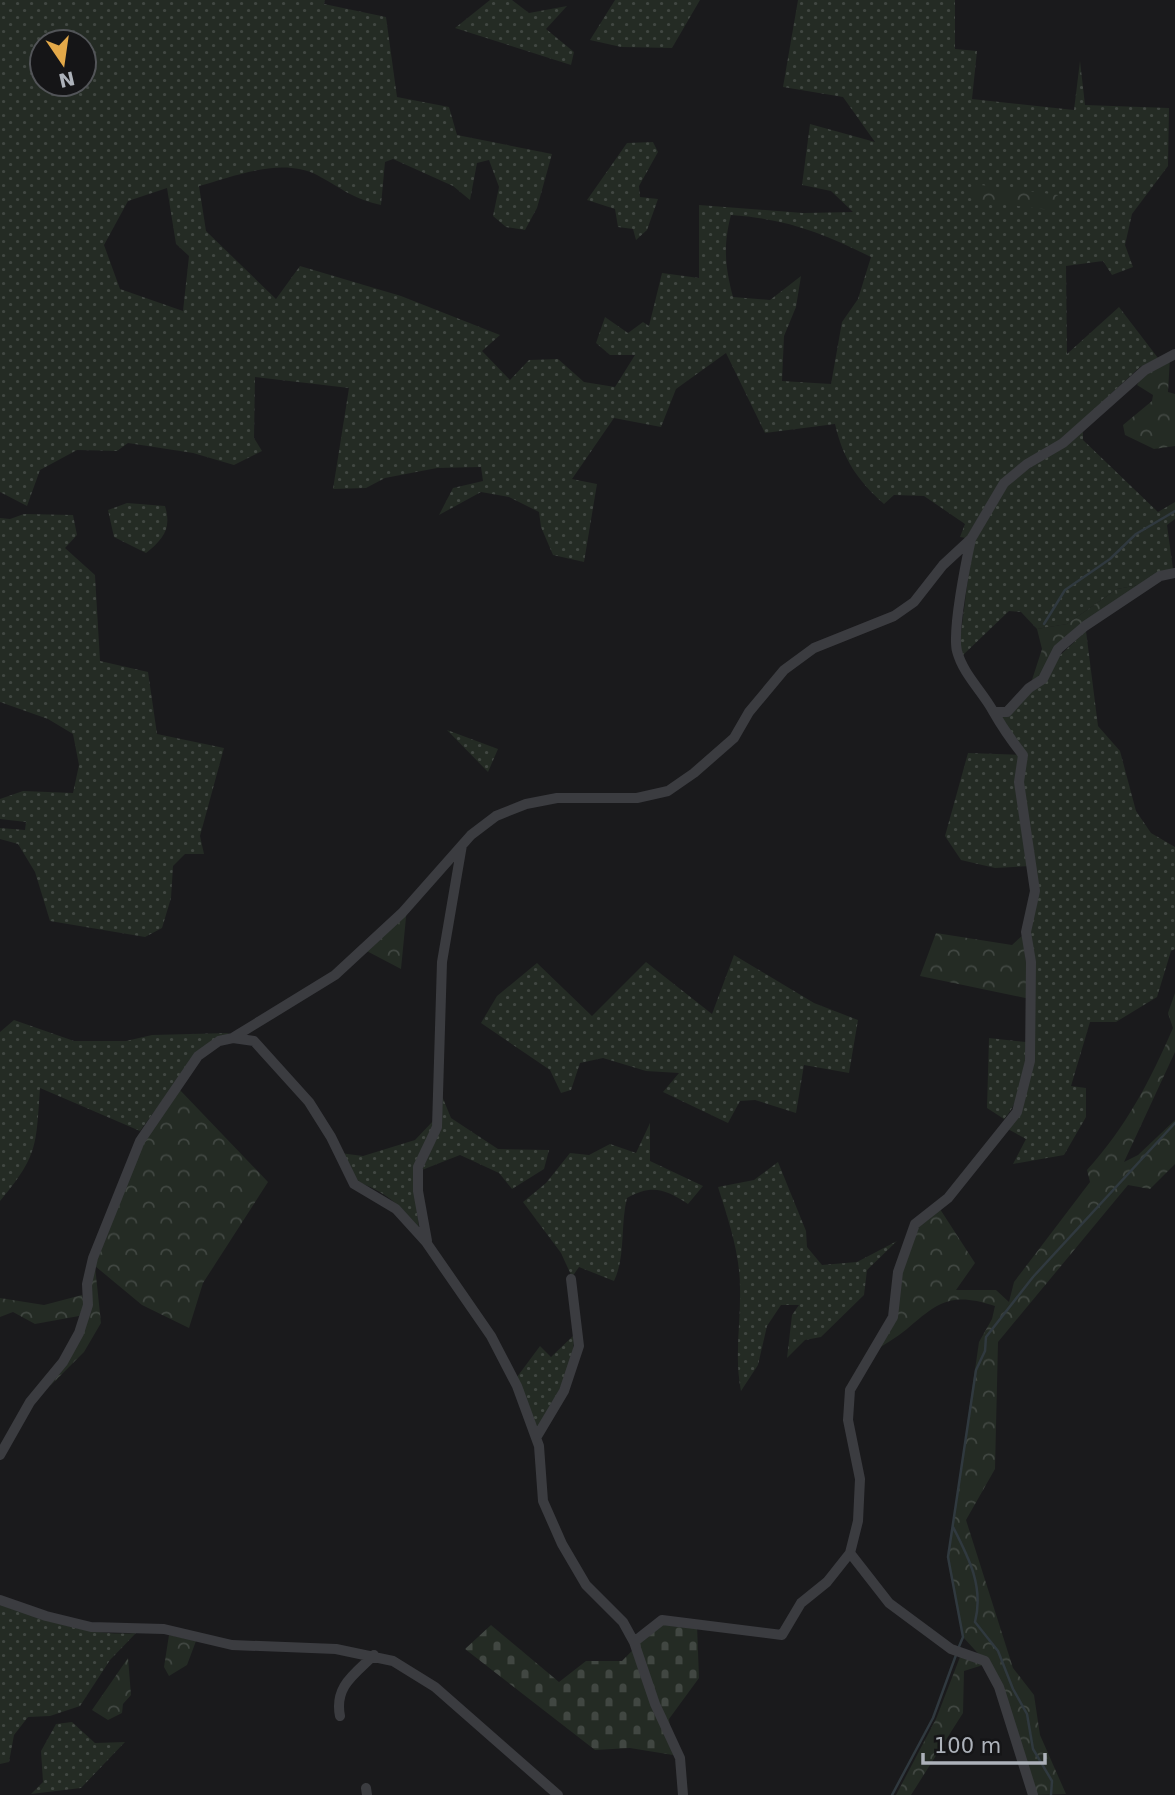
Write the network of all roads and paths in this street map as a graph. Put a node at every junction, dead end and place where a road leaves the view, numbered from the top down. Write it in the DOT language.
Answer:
graph roads {
  1 [pos="1175,354"];
  2 [pos="971,539"];
  3 [pos="1175,573"];
  4 [pos="994,712"];
  5 [pos="463,845"];
  6 [pos="233,1038"];
  7 [pos="428,1245"];
  8 [pos="572,1279"];
  9 [pos="536,1438"];
  10 [pos="0,1455"];
  11 [pos="850,1553"];
  12 [pos="0,1600"];
  13 [pos="634,1642"];
  14 [pos="374,1655"];
  15 [pos="340,1716"];
  16 [pos="558,1795"];
  17 [pos="683,1795"];
  18 [pos="1033,1795"];
  1 -- 2 [label="street"];
  2 -- 4 [label="street"];
  2 -- 5 [label="street"];
  3 -- 4 [label="street"];
  4 -- 11 [label="street"];
  5 -- 6 [label="street"];
  5 -- 7 [label="street"];
  6 -- 7 [label="street"];
  6 -- 10 [label="street"];
  7 -- 9 [label="street"];
  8 -- 9 [label="street"];
  9 -- 13 [label="street"];
  11 -- 13 [label="street"];
  11 -- 18 [label="street"];
  12 -- 14 [label="street"];
  13 -- 17 [label="street"];
  14 -- 15 [label="street"];
  14 -- 16 [label="street"];
}
